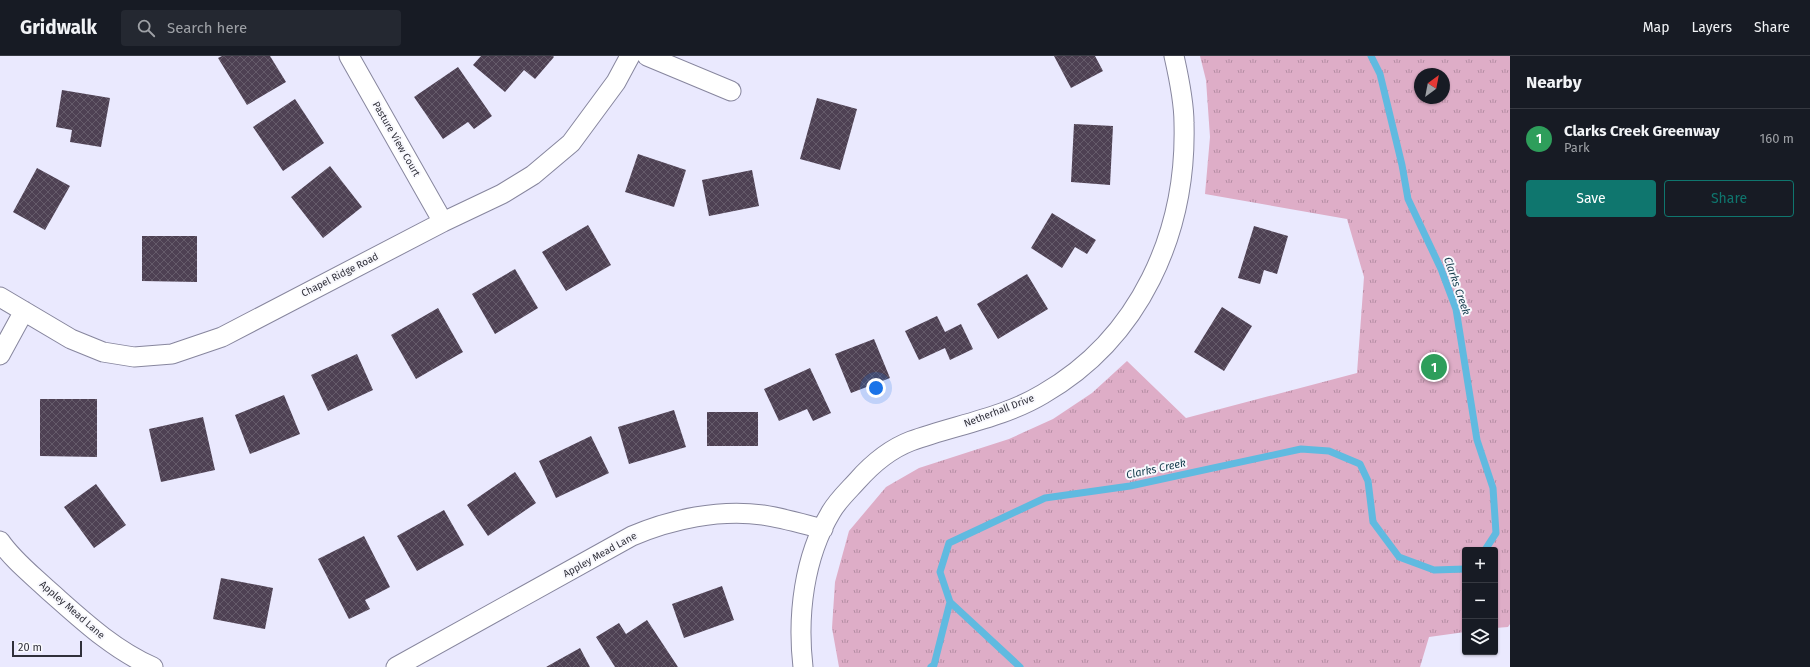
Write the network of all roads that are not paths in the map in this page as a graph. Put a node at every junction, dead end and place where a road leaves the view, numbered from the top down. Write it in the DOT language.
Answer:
graph roads {
  1 [pos="349,56"];
  2 [pos="630,56"];
  3 [pos="647,56"];
  4 [pos="1174,56"];
  5 [pos="731,91"];
  6 [pos="443,222"];
  7 [pos="0,298"];
  8 [pos="24,311"];
  9 [pos="0,355"];
  10 [pos="823,529"];
  11 [pos="0,541"];
  12 [pos="153,667"];
  13 [pos="396,667"];
  14 [pos="802,667"];
  1 -- 6 [label="street, Pasture View Court"];
  2 -- 6 [label="street, Chapel Ridge Road"];
  3 -- 5 [label="street"];
  4 -- 10 [label="street, Netherhall Drive"];
  6 -- 8 [label="street, Chapel Ridge Road"];
  7 -- 8 [label="street, Chapel Ridge Road"];
  8 -- 9 [label="street"];
  10 -- 13 [label="street, Appley Mead Lane"];
  10 -- 14 [label="street, Netherhall Drive"];
  11 -- 12 [label="street, Appley Mead Lane"];
}
